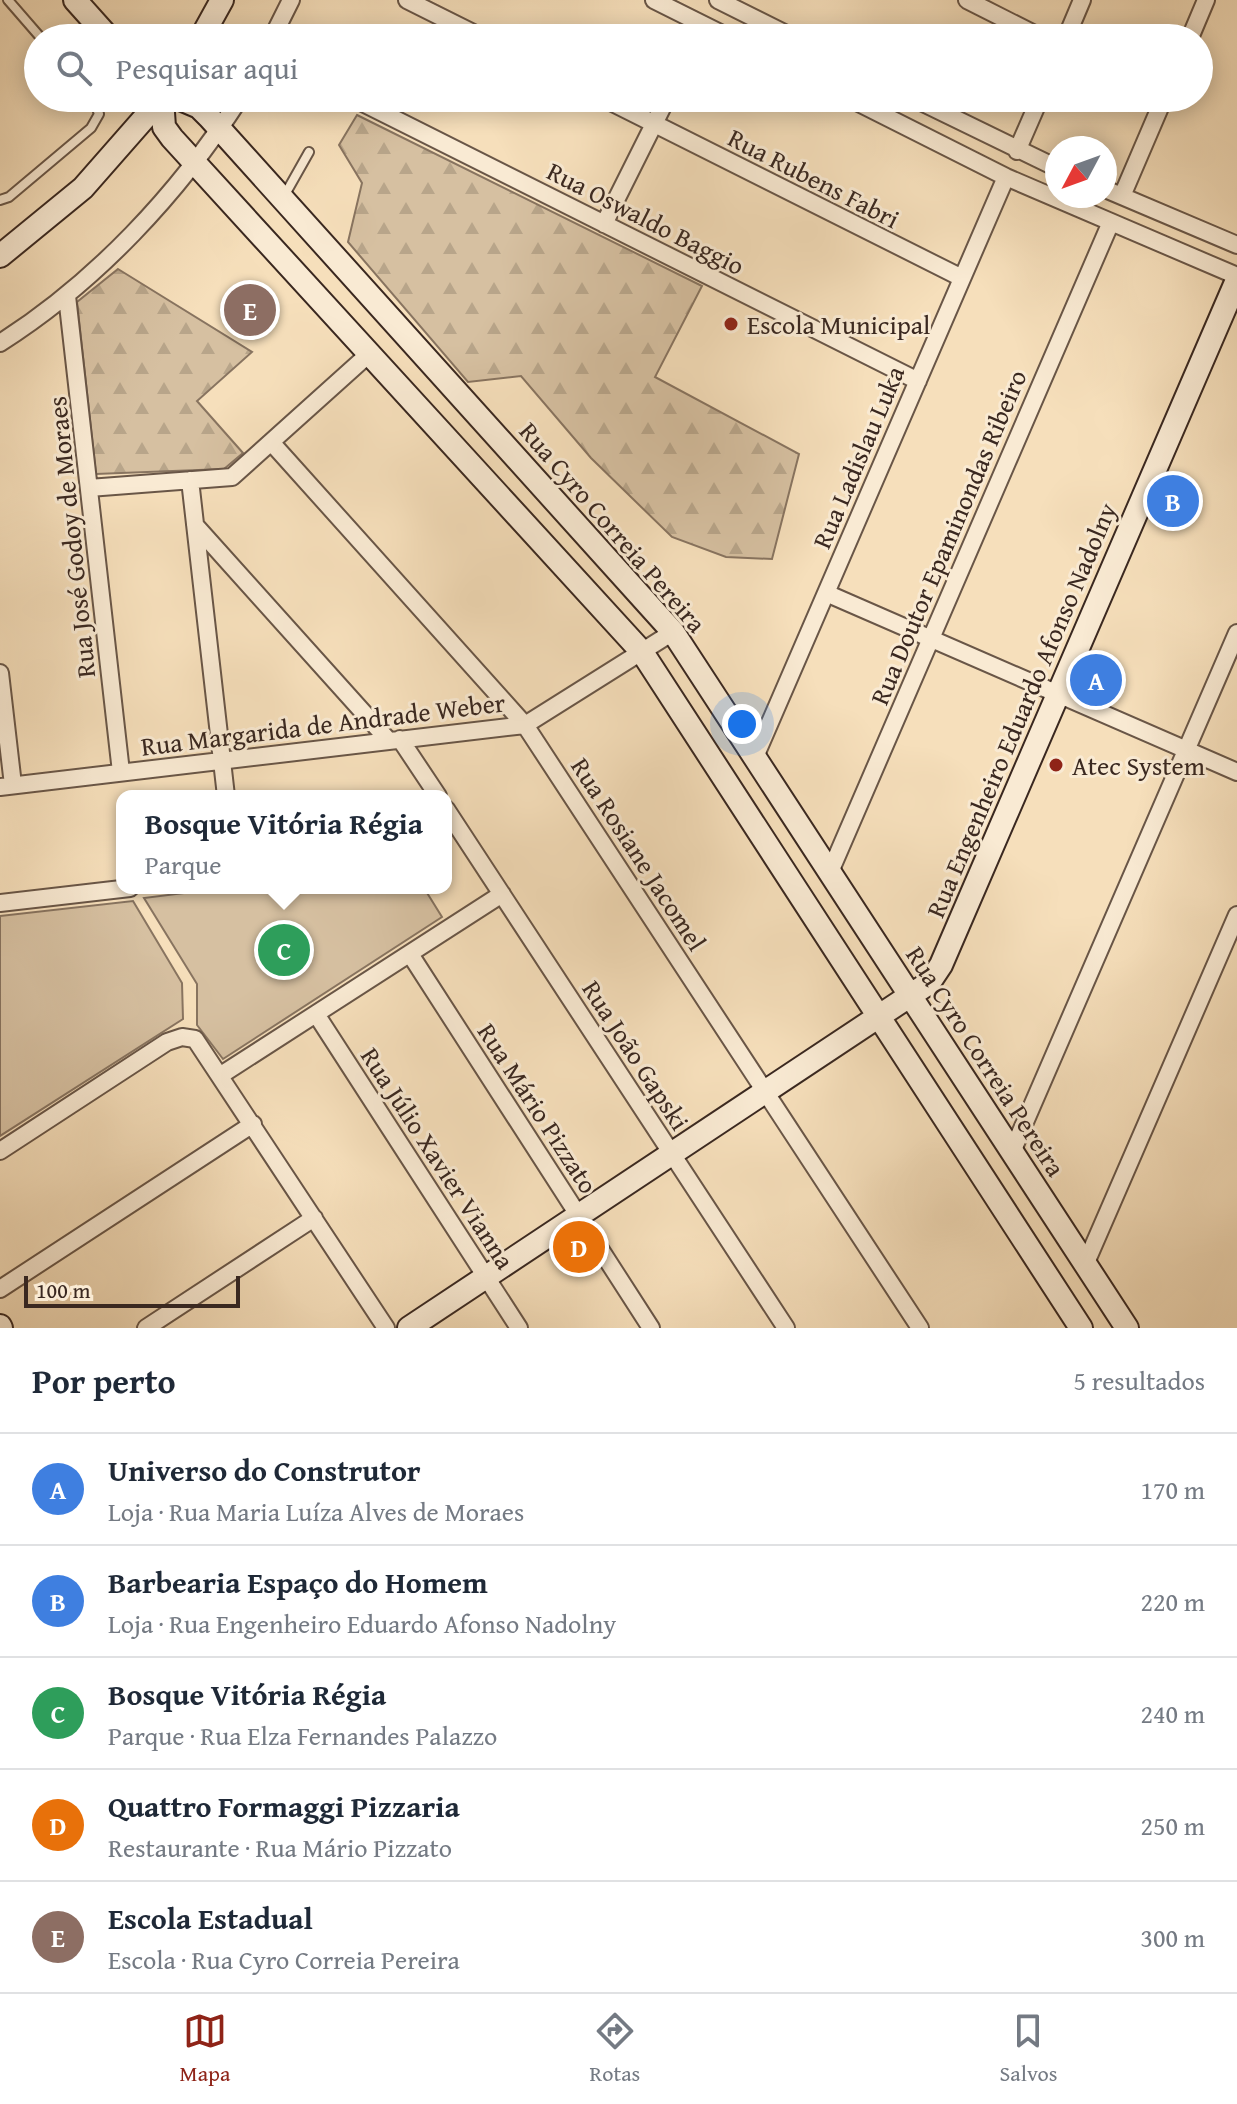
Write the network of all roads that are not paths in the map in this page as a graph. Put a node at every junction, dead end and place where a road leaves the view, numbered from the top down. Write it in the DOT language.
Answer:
graph roads {
  1 [pos="8,0"];
  2 [pos="75,0"];
  3 [pos="222,0"];
  4 [pos="291,0"];
  5 [pos="407,0"];
  6 [pos="654,0"];
  7 [pos="718,0"];
  8 [pos="967,0"];
  9 [pos="1082,0"];
  10 [pos="1206,0"];
  11 [pos="29,24"];
  12 [pos="96,24"];
  13 [pos="209,24"];
  14 [pos="279,24"];
  15 [pos="455,24"];
  16 [pos="690,24"];
  17 [pos="766,24"];
  18 [pos="1014,24"];
  19 [pos="1072,24"];
  20 [pos="1196,24"];
  21 [pos="98,112"];
  22 [pos="150,112"];
  23 [pos="163,112"];
  24 [pos="204,112"];
  25 [pos="231,112"];
  26 [pos="381,112"];
  27 [pos="630,112"];
  28 [pos="660,112"];
  29 [pos="877,112"];
  30 [pos="940,112"];
  31 [pos="1034,112"];
  32 [pos="1158,112"];
  33 [pos="654,124"];
  34 [pos="219,129"];
  35 [pos="1017,151"];
  36 [pos="309,152"];
  37 [pos="196,160"];
  38 [pos="1045,163"];
  39 [pos="1006,177"];
  40 [pos="1117,194"];
  41 [pos="1122,196"];
  42 [pos="283,199"];
  43 [pos="0,200"];
  44 [pos="1111,222"];
  45 [pos="604,224"];
  46 [pos="1237,245"];
  47 [pos="0,256"];
  48 [pos="962,278"];
  49 [pos="1237,278"];
  50 [pos="67,296"];
  51 [pos="0,343"];
  52 [pos="370,353"];
  53 [pos="918,381"];
  54 [pos="271,442"];
  55 [pos="190,480"];
  56 [pos="89,488"];
  57 [pos="195,525"];
  58 [pos="826,593"];
  59 [pos="673,632"];
  60 [pos="1237,633"];
  61 [pos="930,639"];
  62 [pos="642,652"];
  63 [pos="0,673"];
  64 [pos="1058,694"];
  65 [pos="525,725"];
  66 [pos="395,740"];
  67 [pos="1186,750"];
  68 [pos="755,757"];
  69 [pos="222,760"];
  70 [pos="121,772"];
  71 [pos="1237,772"];
  72 [pos="7,786"];
  73 [pos="225,790"];
  74 [pos="433,790"];
  75 [pos="452,818"];
  76 [pos="830,872"];
  77 [pos="116,890"];
  78 [pos="502,894"];
  79 [pos="0,903"];
  80 [pos="1237,915"];
  81 [pos="410,954"];
  82 [pos="911,998"];
  83 [pos="316,1014"];
  84 [pos="880,1018"];
  85 [pos="221,1075"];
  86 [pos="767,1093"];
  87 [pos="253,1124"];
  88 [pos="0,1151"];
  89 [pos="1012,1152"];
  90 [pos="673,1155"];
  91 [pos="579,1216"];
  92 [pos="314,1218"];
  93 [pos="1085,1265"];
  94 [pos="486,1277"];
  95 [pos="0,1289"];
  96 [pos="1121,1320"];
  97 [pos="146,1328"];
  98 [pos="386,1328"];
  99 [pos="409,1328"];
  100 [pos="519,1328"];
  101 [pos="651,1328"];
  102 [pos="786,1328"];
  103 [pos="920,1328"];
  104 [pos="1081,1328"];
  105 [pos="1089,1328"];
  1 -- 11 [label="lane"];
  2 -- 12 [label="street"];
  3 -- 13 [label="street"];
  4 -- 14 [label="street"];
  5 -- 15 [label="street"];
  6 -- 16 [label="street"];
  7 -- 17 [label="street"];
  8 -- 18 [label="street"];
  9 -- 19 [label="street"];
  10 -- 20 [label="street"];
  21 -- 43 [label="lane"];
  22 -- 47 [label="street"];
  23 -- 37 [label="street"];
  24 -- 34 [label="street, Rua Cyro Correia Pereira"];
  25 -- 34 [label="street"];
  26 -- 45 [label="street, Rua Oswaldo Baggio"];
  27 -- 33 [label="street, Rua Rubens Fabri"];
  28 -- 33 [label="street"];
  29 -- 39 [label="street"];
  30 -- 35 [label="street"];
  31 -- 35 [label="street"];
  32 -- 41 [label="street"];
  33 -- 45 [label="street"];
  33 -- 48 [label="street, Rua Rubens Fabri"];
  34 -- 37 [label="street"];
  34 -- 42 [label="street, Rua Cyro Correia Pereira"];
  35 -- 38 [label="street"];
  36 -- 42 [label="lane"];
  37 -- 50 [label="street"];
  37 -- 52 [label="street"];
  39 -- 44 [label="street"];
  39 -- 48 [label="street, Rua Ladislau Luka"];
  40 -- 41 [label="street"];
  41 -- 46 [label="street"];
  42 -- 59 [label="street, Rua Cyro Correia Pereira"];
  44 -- 49 [label="street"];
  44 -- 61 [label="street, Rua Doutor Epaminondas Ribeiro"];
  45 -- 53 [label="street, Rua Oswaldo Baggio"];
  48 -- 53 [label="street, Rua Ladislau Luka"];
  49 -- 64 [label="street, Rua Engenheiro Eduardo Afonso Nadolny"];
  50 -- 51 [label="street"];
  50 -- 56 [label="street, Rua José Godoy de Moraes"];
  52 -- 54 [label="street"];
  52 -- 62 [label="street"];
  53 -- 58 [label="street, Rua Ladislau Luka"];
  54 -- 55 [label="street"];
  54 -- 65 [label="street, Rua Rosiane Jacomel"];
  55 -- 56 [label="street"];
  55 -- 57 [label="street"];
  56 -- 70 [label="street, Rua José Godoy de Moraes"];
  57 -- 66 [label="street"];
  57 -- 69 [label="street"];
  58 -- 61 [label="street"];
  58 -- 68 [label="street, Rua Ladislau Luka"];
  59 -- 62 [label="street, Rua Margarida de Andrade Weber"];
  59 -- 68 [label="street, Rua Cyro Correia Pereira"];
  60 -- 67 [label="street"];
  61 -- 64 [label="street"];
  61 -- 76 [label="street, Rua Doutor Epaminondas Ribeiro"];
  62 -- 65 [label="street, Rua Margarida de Andrade Weber"];
  62 -- 84 [label="street"];
  63 -- 72 [label="street"];
  64 -- 67 [label="street"];
  64 -- 82 [label="street, Rua Engenheiro Eduardo Afonso Nadolny"];
  65 -- 66 [label="street, Rua Margarida de Andrade Weber"];
  65 -- 86 [label="street, Rua Rosiane Jacomel"];
  66 -- 69 [label="street, Rua Margarida de Andrade Weber"];
  66 -- 74 [label="street"];
  67 -- 71 [label="street"];
  67 -- 89 [label="street"];
  68 -- 76 [label="street, Rua Cyro Correia Pereira"];
  69 -- 70 [label="street, Rua Margarida de Andrade Weber"];
  69 -- 73 [label="street"];
  70 -- 72 [label="street, Rua Margarida de Andrade Weber"];
  75 -- 78 [label="street, Rua João Gapski"];
  76 -- 82 [label="street, Rua Cyro Correia Pereira"];
  77 -- 79 [label="street"];
  78 -- 81 [label="street"];
  78 -- 90 [label="street, Rua João Gapski"];
  80 -- 93 [label="street"];
  81 -- 83 [label="street"];
  81 -- 91 [label="street, Rua Mário Pizzato"];
  82 -- 84 [label="street, Rua Engenheiro Eduardo Afonso Nadolny"];
  82 -- 89 [label="street, Rua Cyro Correia Pereira"];
  83 -- 85 [label="street"];
  83 -- 94 [label="street, Rua Júlio Xavier Vianna"];
  84 -- 86 [label="street, Rua Engenheiro Eduardo Afonso Nadolny"];
  84 -- 104 [label="street"];
  85 -- 87 [label="street"];
  85 -- 88 [label="street"];
  86 -- 90 [label="street, Rua Engenheiro Eduardo Afonso Nadolny"];
  86 -- 103 [label="street, Rua Rosiane Jacomel"];
  87 -- 92 [label="street"];
  87 -- 95 [label="street"];
  89 -- 93 [label="street, Rua Cyro Correia Pereira"];
  90 -- 91 [label="street, Rua Engenheiro Eduardo Afonso Nadolny"];
  90 -- 102 [label="street, Rua João Gapski"];
  91 -- 94 [label="street, Rua Engenheiro Eduardo Afonso Nadolny"];
  91 -- 101 [label="street, Rua Mário Pizzato"];
  92 -- 97 [label="street"];
  92 -- 98 [label="street"];
  93 -- 96 [label="street, Rua Cyro Correia Pereira"];
  94 -- 99 [label="street, Rua Engenheiro Eduardo Afonso Nadolny"];
  94 -- 100 [label="street, Rua Júlio Xavier Vianna"];
  96 -- 105 [label="street"];
}
